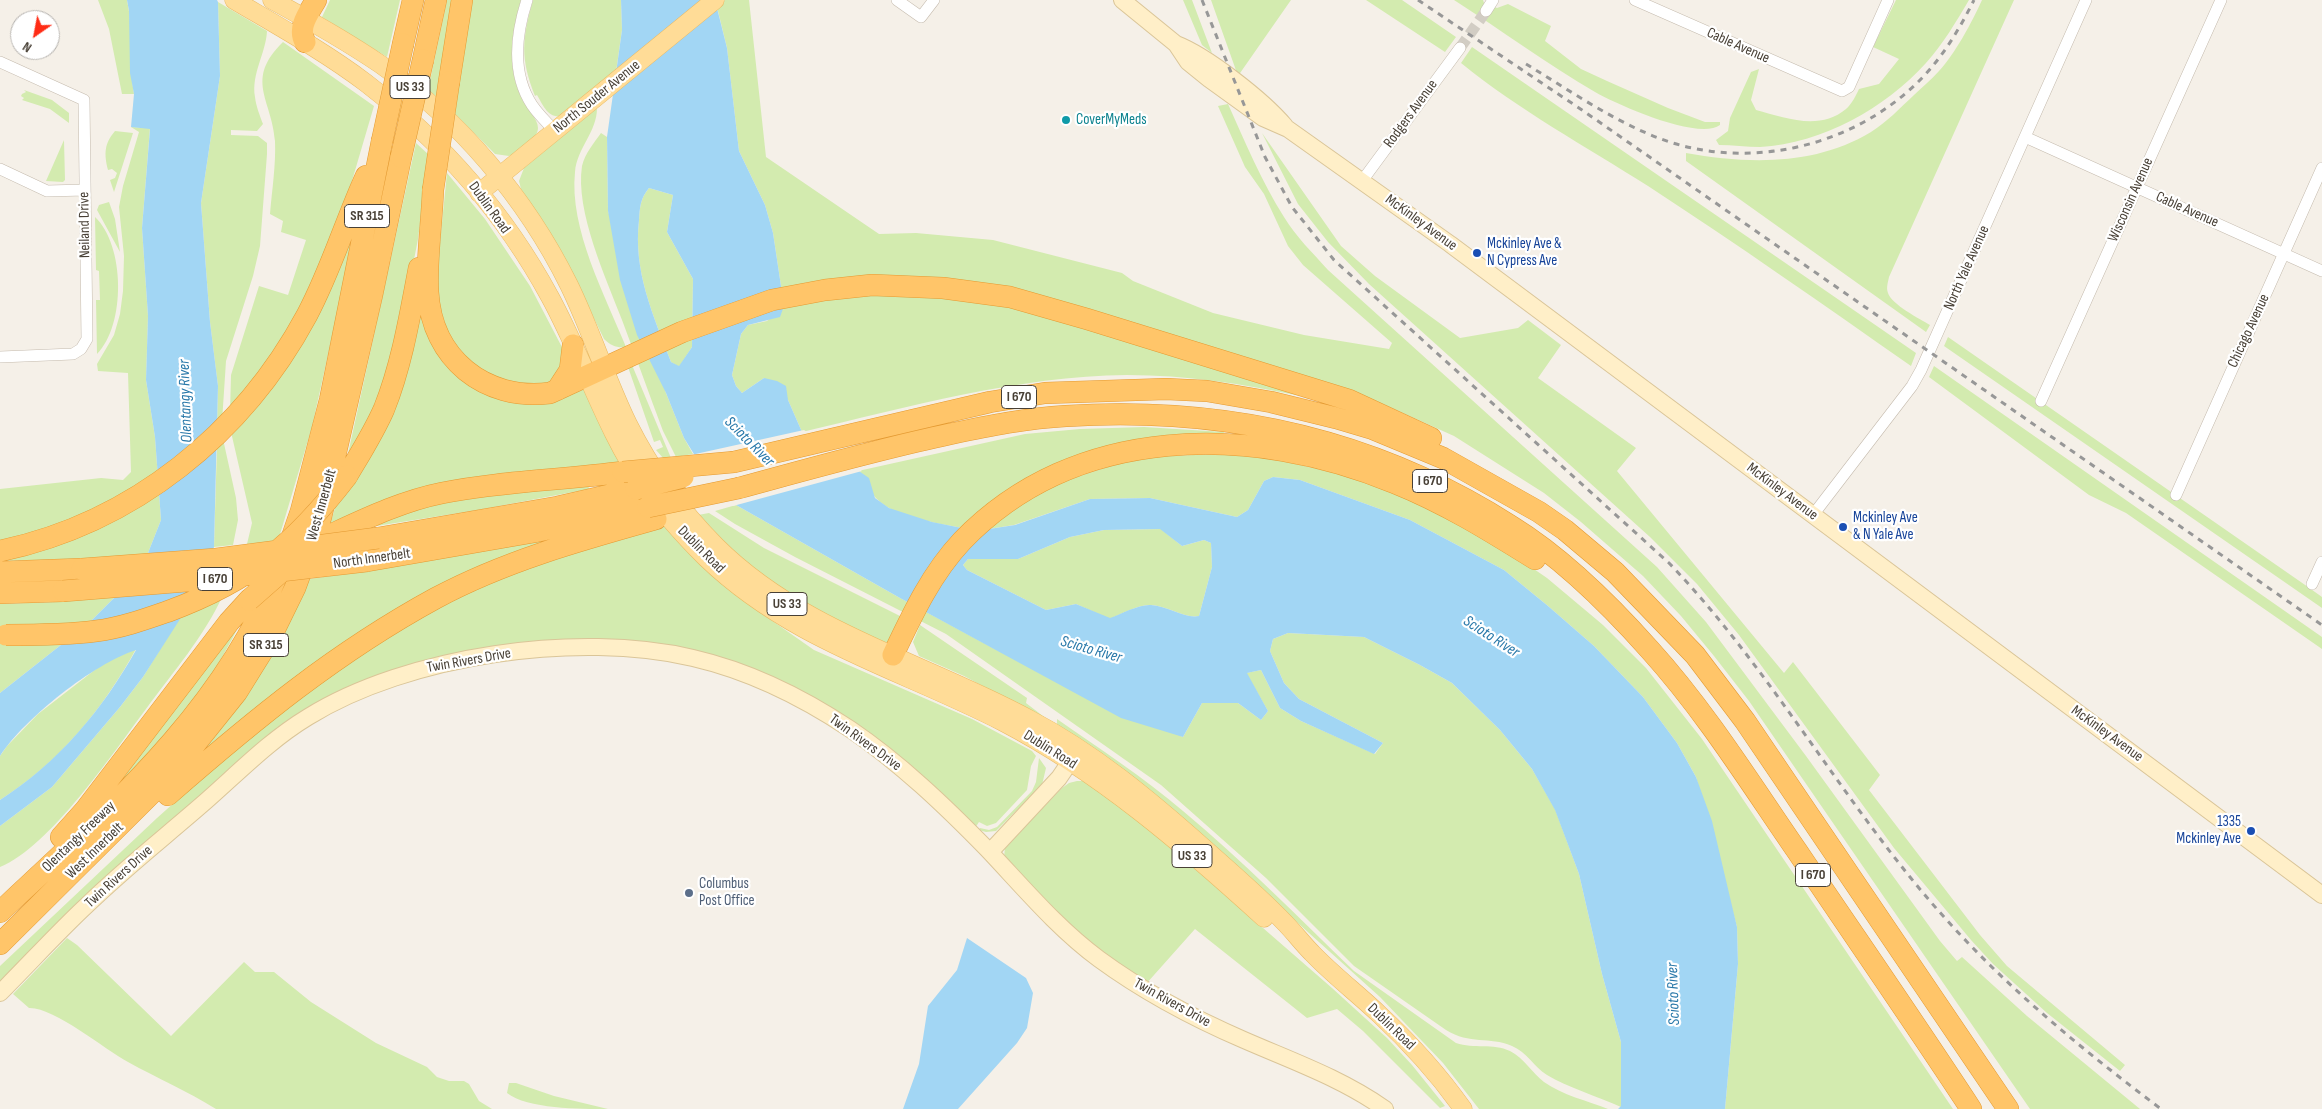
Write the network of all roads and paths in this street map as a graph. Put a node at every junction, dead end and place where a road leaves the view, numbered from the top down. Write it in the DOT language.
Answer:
graph roads {
  1 [pos="234,0"];
  2 [pos="272,0"];
  3 [pos="316,0"];
  4 [pos="413,0"];
  5 [pos="436,0"];
  6 [pos="462,0"];
  7 [pos="527,0"];
  8 [pos="715,0"];
  9 [pos="897,0"];
  10 [pos="934,0"];
  11 [pos="1122,0"];
  12 [pos="1493,0"];
  13 [pos="1634,0"];
  14 [pos="1888,0"];
  15 [pos="2086,0"];
  16 [pos="2221,0"];
  17 [pos="1486,11"];
  18 [pos="306,19"];
  19 [pos="305,42"];
  20 [pos="1460,48"];
  21 [pos="0,62"];
  22 [pos="555,131"];
  23 [pos="2025,137"];
  24 [pos="382,141"];
  25 [pos="2322,168"];
  26 [pos="0,170"];
  27 [pos="498,176"];
  28 [pos="1362,181"];
  29 [pos="2138,187"];
  30 [pos="84,190"];
  31 [pos="433,190"];
  32 [pos="479,193"];
  33 [pos="2284,254"];
  34 [pos="2322,271"];
  35 [pos="573,345"];
  36 [pos="0,357"];
  37 [pos="595,371"];
  38 [pos="557,390"];
  39 [pos="2041,401"];
  40 [pos="734,462"];
  41 [pos="2176,494"];
  42 [pos="1539,512"];
  43 [pos="652,513"];
  44 [pos="1813,515"];
  45 [pos="696,547"];
  46 [pos="0,551"];
  47 [pos="2322,562"];
  48 [pos="0,572"];
  49 [pos="2312,584"];
  50 [pos="0,593"];
  51 [pos="3,635"];
  52 [pos="1650,649"];
  53 [pos="893,655"];
  54 [pos="1074,755"];
  55 [pos="157,760"];
  56 [pos="990,852"];
  57 [pos="2322,895"];
  58 [pos="0,906"];
  59 [pos="0,912"];
  60 [pos="25,920"];
  61 [pos="0,944"];
  62 [pos="0,993"];
  63 [pos="2005,1104"];
  64 [pos="1970,1107"];
  65 [pos="1385,1109"];
  66 [pos="1463,1109"];
  1 -- 19 [label="main road, Dublin Road / US 33"];
  2 -- 18 [label="main road, Dublin Road / US 33"];
  3 -- 18 [label="highway"];
  4 -- 24 [label="highway, West Innerbelt / SR 315, bridge"];
  5 -- 60 [label="highway, West Innerbelt / SR 315, bridge"];
  6 -- 31 [label="highway, bridge"];
  7 -- 22 [label="street"];
  8 -- 22 [label="main road, North Souder Avenue"];
  9 -- 10 [label="street"];
  11 -- 28 [label="main road, McKinley Avenue"];
  12 -- 17 [label="street"];
  13 -- 14 [label="street, Cable Avenue"];
  15 -- 23 [label="street, North Yale Avenue"];
  16 -- 29 [label="street, Wisconsin Avenue"];
  18 -- 19 [label="highway"];
  18 -- 27 [label="main road, Dublin Road / US 33"];
  19 -- 32 [label="main road, Dublin Road / US 33"];
  20 -- 28 [label="street, Rodgers Avenue"];
  21 -- 30 [label="street, Neiland Drive"];
  22 -- 27 [label="main road, North Souder Avenue"];
  23 -- 29 [label="street, Cable Avenue"];
  23 -- 44 [label="street, North Yale Avenue"];
  24 -- 46 [label="highway"];
  24 -- 55 [label="highway, West Innerbelt / SR 315"];
  25 -- 33 [label="street, Chicago Avenue"];
  26 -- 30 [label="street"];
  27 -- 32 [label="main road, North Souder Avenue"];
  27 -- 37 [label="main road, Dublin Road / US 33"];
  28 -- 44 [label="main road, McKinley Avenue"];
  29 -- 33 [label="street, Cable Avenue"];
  29 -- 39 [label="street, Wisconsin Avenue"];
  30 -- 36 [label="street, Neiland Drive"];
  31 -- 38 [label="highway"];
  31 -- 51 [label="highway, bridge"];
  32 -- 35 [label="main road, Dublin Road / US 33"];
  33 -- 34 [label="street, Cable Avenue"];
  33 -- 41 [label="street, Chicago Avenue"];
  35 -- 37 [label="main road, Dublin Road / US 33"];
  35 -- 38 [label="highway"];
  37 -- 38 [label="highway"];
  37 -- 42 [label="highway"];
  37 -- 45 [label="main road, Dublin Road / US 33"];
  37 -- 53 [label="main road, Dublin Road / US 33"];
  40 -- 42 [label="highway, I 670"];
  40 -- 48 [label="highway, North Innerbelt / I 670, bridge"];
  40 -- 58 [label="highway, bridge"];
  42 -- 63 [label="highway, I 670"];
  43 -- 50 [label="highway, North Innerbelt / I 670, bridge"];
  43 -- 52 [label="highway, I 670, bridge"];
  43 -- 60 [label="highway"];
  44 -- 57 [label="main road, McKinley Avenue"];
  45 -- 53 [label="main road"];
  45 -- 54 [label="main road, Dublin Road / US 33"];
  47 -- 49 [label="street"];
  52 -- 53 [label="highway"];
  52 -- 64 [label="highway, I 670"];
  53 -- 54 [label="main road, Dublin Road / US 33"];
  54 -- 56 [label="main road"];
  54 -- 66 [label="main road, Dublin Road / US 33"];
  55 -- 59 [label="highway, Olentangy Freeway / SR 315"];
  56 -- 62 [label="main road, Twin Rivers Drive"];
  56 -- 65 [label="main road, Twin Rivers Drive"];
  60 -- 61 [label="highway, SR 315"];
}
